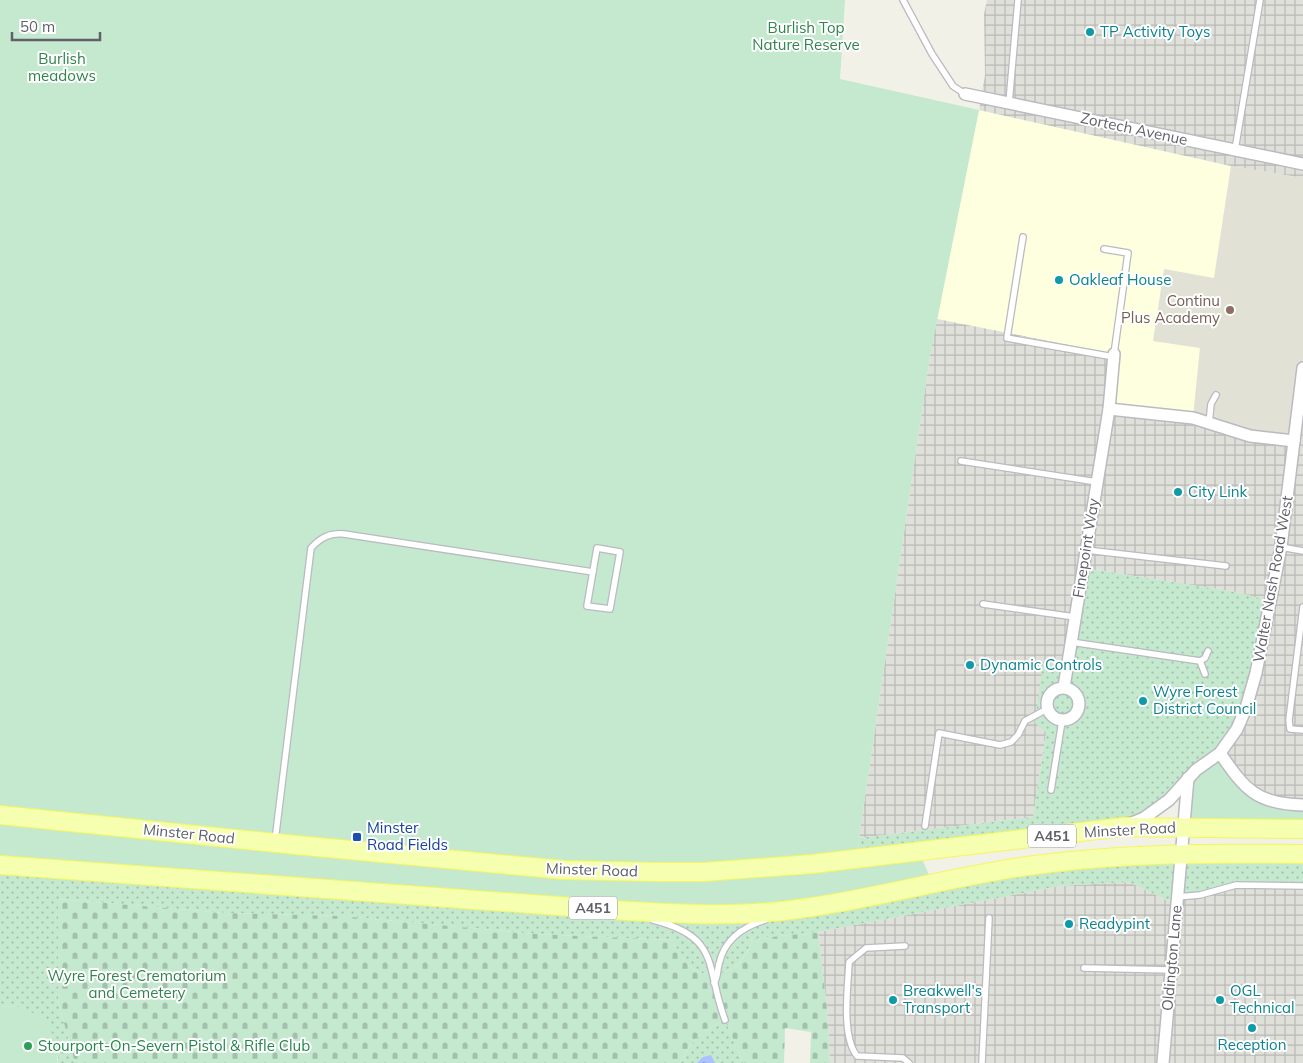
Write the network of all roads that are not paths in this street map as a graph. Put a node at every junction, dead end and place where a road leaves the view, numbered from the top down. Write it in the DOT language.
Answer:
graph roads {
  1 [pos="903,0"];
  2 [pos="1018,0"];
  3 [pos="1260,0"];
  4 [pos="965,94"];
  5 [pos="1008,103"];
  6 [pos="1235,150"];
  7 [pos="1303,164"];
  8 [pos="1023,237"];
  9 [pos="1104,249"];
  10 [pos="1114,356"];
  11 [pos="1303,368"];
  12 [pos="1216,395"];
  13 [pos="1109,409"];
  14 [pos="1209,423"];
  15 [pos="1298,442"];
  16 [pos="961,461"];
  17 [pos="1097,482"];
  18 [pos="1281,547"];
  19 [pos="1086,550"];
  20 [pos="1303,551"];
  21 [pos="1226,566"];
  22 [pos="593,572"];
  23 [pos="983,604"];
  24 [pos="1303,607"];
  25 [pos="1075,617"];
  26 [pos="1072,642"];
  27 [pos="1208,651"];
  28 [pos="1200,661"];
  29 [pos="1205,674"];
  30 [pos="1064,688"];
  31 [pos="1047,709"];
  32 [pos="1062,721"];
  33 [pos="1303,730"];
  34 [pos="1220,753"];
  35 [pos="1188,778"];
  36 [pos="1051,790"];
  37 [pos="1303,805"];
  38 [pos="0,815"];
  39 [pos="925,826"];
  40 [pos="1123,827"];
  41 [pos="1185,827"];
  42 [pos="1303,829"];
  43 [pos="275,843"];
  44 [pos="1183,854"];
  45 [pos="1303,854"];
  46 [pos="0,865"];
  47 [pos="1303,886"];
  48 [pos="1177,896"];
  49 [pos="804,908"];
  50 [pos="613,910"];
  51 [pos="989,918"];
  52 [pos="905,946"];
  53 [pos="1084,968"];
  54 [pos="1171,970"];
  55 [pos="714,983"];
  56 [pos="725,1020"];
  57 [pos="909,1063"];
  58 [pos="982,1063"];
  59 [pos="1163,1063"];
  1 -- 4 [label="lane"];
  2 -- 5 [label="lane"];
  3 -- 6 [label="lane"];
  4 -- 5 [label="street, Zortech Avenue"];
  5 -- 6 [label="street, Zortech Avenue"];
  6 -- 7 [label="street, Zortech Avenue"];
  8 -- 10 [label="lane"];
  9 -- 10 [label="lane"];
  10 -- 13 [label="street, Finepoint Way"];
  11 -- 15 [label="street, Walter Nash Road West"];
  12 -- 14 [label="lane"];
  13 -- 14 [label="street"];
  13 -- 17 [label="street, Finepoint Way"];
  14 -- 15 [label="street"];
  15 -- 18 [label="street, Walter Nash Road West"];
  16 -- 17 [label="lane"];
  17 -- 19 [label="street, Finepoint Way"];
  18 -- 20 [label="lane"];
  18 -- 34 [label="street, Walter Nash Road West"];
  19 -- 21 [label="lane"];
  19 -- 25 [label="street, Finepoint Way"];
  22 -- 22 [label="lane"];
  22 -- 43 [label="lane"];
  23 -- 25 [label="lane"];
  24 -- 33 [label="lane"];
  25 -- 26 [label="street, Finepoint Way"];
  26 -- 28 [label="lane"];
  26 -- 30 [label="street, Finepoint Way"];
  27 -- 28 [label="lane"];
  28 -- 29 [label="lane"];
  30 -- 31 [label="street"];
  30 -- 32 [label="street"];
  31 -- 32 [label="street"];
  31 -- 39 [label="lane"];
  32 -- 36 [label="lane"];
  34 -- 35 [label="street, Walter Nash Road West"];
  34 -- 37 [label="street"];
  35 -- 40 [label="street, Walter Nash Road West"];
  35 -- 41 [label="street"];
  38 -- 43 [label="main road, Minster Road / A451"];
  40 -- 41 [label="main road, Minster Road / A451"];
  40 -- 43 [label="main road, Minster Road / A451"];
  41 -- 42 [label="main road, A451"];
  41 -- 44 [label="street, Oldington Lane"];
  44 -- 45 [label="main road, A451"];
  44 -- 48 [label="street, Oldington Lane"];
  44 -- 49 [label="main road, Minster Road / A451"];
  46 -- 50 [label="main road, Minster Road / A451"];
  47 -- 48 [label="lane"];
  48 -- 54 [label="street, Oldington Lane"];
  49 -- 50 [label="main road, Minster Road / A451"];
  49 -- 55 [label="lane"];
  50 -- 55 [label="lane"];
  51 -- 58 [label="lane"];
  52 -- 57 [label="lane"];
  53 -- 54 [label="lane"];
  54 -- 59 [label="street, Oldington Lane"];
  55 -- 56 [label="lane"];
}
